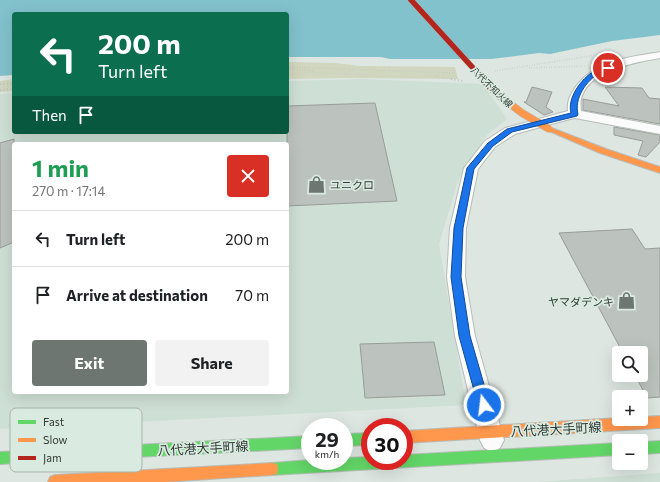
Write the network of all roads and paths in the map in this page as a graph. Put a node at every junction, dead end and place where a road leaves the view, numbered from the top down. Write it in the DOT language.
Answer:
graph roads {
  1 [pos="411,0"];
  2 [pos="613,53"];
  3 [pos="660,55"];
  4 [pos="562,67"];
  5 [pos="289,68"];
  6 [pos="289,68"];
  7 [pos="520,68"];
  8 [pos="492,71"];
  9 [pos="320,73"];
  10 [pos="462,73"];
  11 [pos="289,75"];
  12 [pos="438,76"];
  13 [pos="12,83"];
  14 [pos="0,84"];
  15 [pos="12,89"];
  16 [pos="0,90"];
  17 [pos="575,114"];
  18 [pos="660,130"];
  19 [pos="660,170"];
  20 [pos="660,422"];
  21 [pos="491,432"];
  22 [pos="413,436"];
  23 [pos="301,442"];
  24 [pos="660,447"];
  25 [pos="648,448"];
  26 [pos="612,449"];
  27 [pos="142,451"];
  28 [pos="494,455"];
  29 [pos="10,457"];
  30 [pos="0,458"];
  31 [pos="413,460"];
  32 [pos="361,464"];
  33 [pos="55,482"];
  1 -- 19 [label="main road, 八代不知火線, bridge"];
  2 -- 7 [label="path"];
  3 -- 17 [label="street"];
  4 -- 7 [label="path"];
  5 -- 9 [label="path"];
  6 -- 10 [label="path"];
  7 -- 8 [label="path"];
  9 -- 11 [label="path"];
  9 -- 12 [label="path"];
  13 -- 14 [label="path"];
  15 -- 16 [label="path"];
  17 -- 18 [label="street"];
  17 -- 21 [label="street"];
  20 -- 21 [label="main road, 八代港大手町線"];
  21 -- 22 [label="main road, 八代港大手町線"];
  21 -- 28 [label="street"];
  23 -- 27 [label="main road, 八代港大手町線"];
  24 -- 25 [label="main road"];
  26 -- 28 [label="main road, 八代港大手町線"];
  28 -- 31 [label="main road, 八代港大手町線"];
  29 -- 30 [label="main road, 八代港大手町線"];
  32 -- 33 [label="main road, 八代港大手町線"];
}
